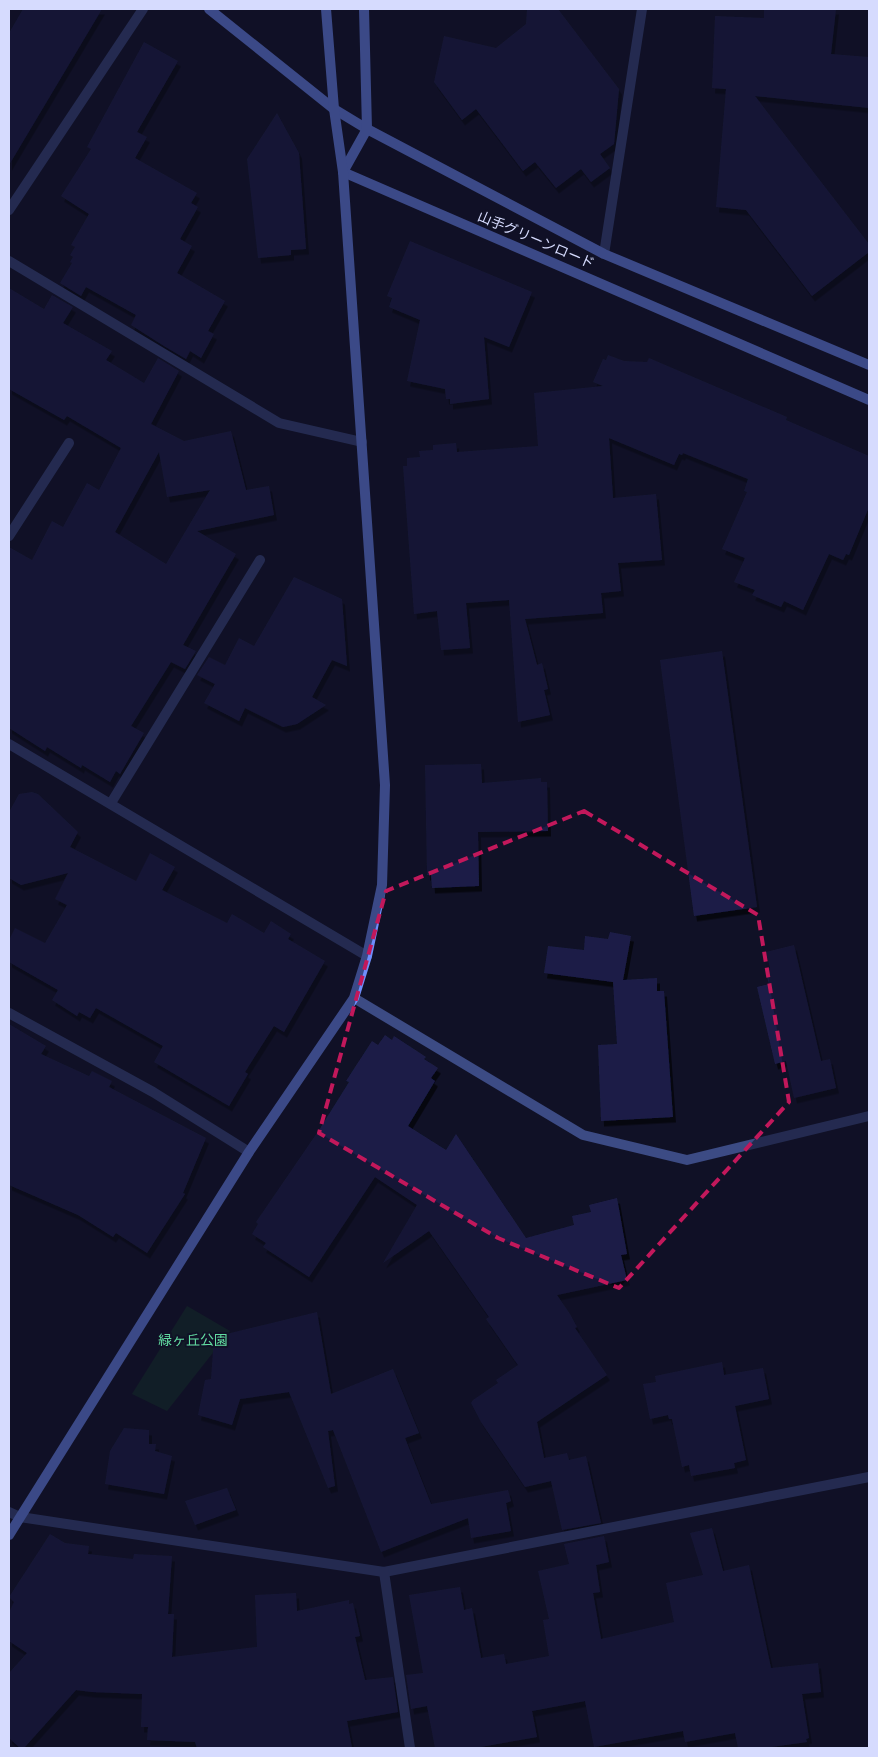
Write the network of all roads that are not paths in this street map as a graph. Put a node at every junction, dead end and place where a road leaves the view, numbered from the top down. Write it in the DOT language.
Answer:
graph roads {
  1 [pos="143,9"];
  2 [pos="209,9"];
  3 [pos="326,9"];
  4 [pos="364,9"];
  5 [pos="642,9"];
  6 [pos="334,109"];
  7 [pos="366,129"];
  8 [pos="343,172"];
  9 [pos="9,210"];
  10 [pos="604,254"];
  11 [pos="9,261"];
  12 [pos="869,365"];
  13 [pos="869,400"];
  14 [pos="362,442"];
  15 [pos="69,443"];
  16 [pos="9,536"];
  17 [pos="260,560"];
  18 [pos="9,744"];
  19 [pos="111,803"];
  20 [pos="367,956"];
  21 [pos="354,998"];
  22 [pos="9,1013"];
  23 [pos="869,1116"];
  24 [pos="249,1152"];
  25 [pos="869,1477"];
  26 [pos="9,1512"];
  27 [pos="20,1517"];
  28 [pos="9,1535"];
  29 [pos="384,1572"];
  30 [pos="410,1748"];
  1 -- 9 [label="street"];
  2 -- 6 [label="street, 山手グリーンロード"];
  3 -- 6 [label="street"];
  4 -- 7 [label="street"];
  5 -- 10 [label="street"];
  6 -- 7 [label="street, 山手グリーンロード"];
  6 -- 8 [label="street"];
  7 -- 8 [label="street"];
  7 -- 10 [label="street, 山手グリーンロード"];
  8 -- 13 [label="street, 山手グリーンロード"];
  8 -- 14 [label="street"];
  10 -- 12 [label="street, 山手グリーンロード"];
  11 -- 14 [label="street"];
  14 -- 20 [label="street"];
  15 -- 16 [label="street"];
  17 -- 19 [label="street"];
  18 -- 19 [label="street"];
  19 -- 20 [label="street"];
  20 -- 21 [label="street"];
  21 -- 23 [label="street"];
  21 -- 24 [label="street"];
  22 -- 24 [label="street"];
  24 -- 27 [label="street"];
  25 -- 29 [label="street"];
  26 -- 27 [label="street"];
  27 -- 28 [label="street"];
  27 -- 29 [label="street"];
  29 -- 30 [label="street"];
}
